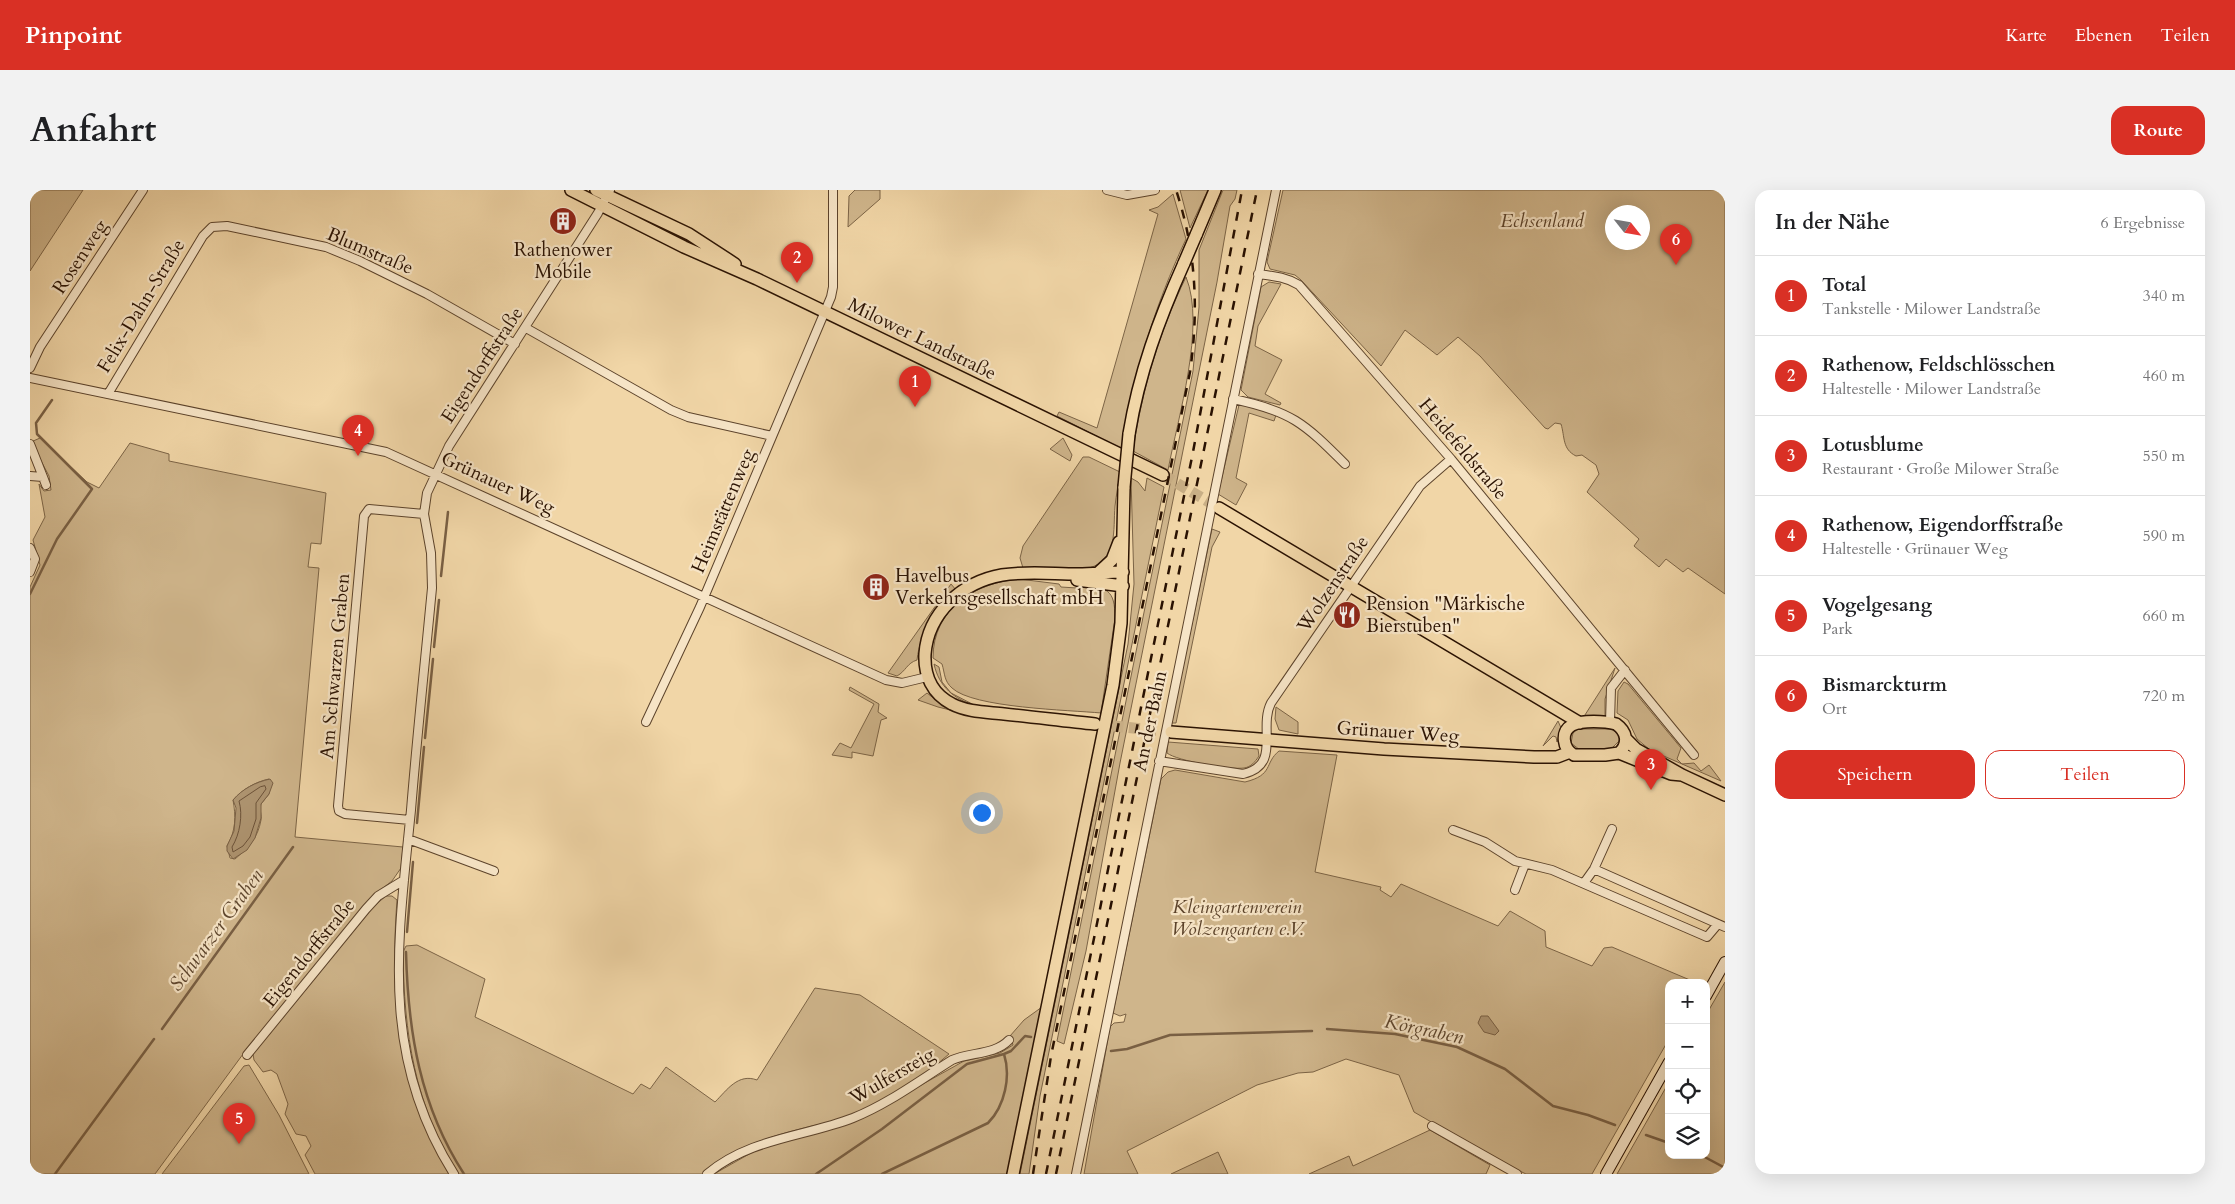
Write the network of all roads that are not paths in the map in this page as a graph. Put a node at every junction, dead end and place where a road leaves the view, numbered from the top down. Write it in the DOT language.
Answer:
graph roads {
  1 [pos="143,190"];
  2 [pos="571,190"];
  3 [pos="596,190"];
  4 [pos="833,190"];
  5 [pos="1107,190"];
  6 [pos="1155,190"];
  7 [pos="1215,190"];
  8 [pos="1276,190"];
  9 [pos="610,193"];
  10 [pos="603,206"];
  11 [pos="203,236"];
  12 [pos="1258,274"];
  13 [pos="757,279"];
  14 [pos="825,312"];
  15 [pos="526,328"];
  16 [pos="515,344"];
  17 [pos="30,368"];
  18 [pos="30,378"];
  19 [pos="108,394"];
  20 [pos="1233,398"];
  21 [pos="772,436"];
  22 [pos="30,444"];
  23 [pos="1451,459"];
  24 [pos="1345,464"];
  25 [pos="436,473"];
  26 [pos="1163,474"];
  27 [pos="30,476"];
  28 [pos="43,476"];
  29 [pos="46,485"];
  30 [pos="1219,508"];
  31 [pos="424,514"];
  32 [pos="1123,531"];
  33 [pos="30,548"];
  34 [pos="30,572"];
  35 [pos="1099,572"];
  36 [pos="1123,572"];
  37 [pos="1030,573"];
  38 [pos="1123,586"];
  39 [pos="1351,586"];
  40 [pos="704,597"];
  41 [pos="1625,670"];
  42 [pos="927,677"];
  43 [pos="1531,694"];
  44 [pos="646,722"];
  45 [pos="1610,722"];
  46 [pos="1580,723"];
  47 [pos="1095,724"];
  48 [pos="1567,729"];
  49 [pos="1171,732"];
  50 [pos="1626,739"];
  51 [pos="1268,740"];
  52 [pos="1564,742"];
  53 [pos="1570,752"];
  54 [pos="1619,753"];
  55 [pos="1694,755"];
  56 [pos="1526,756"];
  57 [pos="1159,760"];
  58 [pos="1682,775"];
  59 [pos="1725,795"];
  60 [pos="410,820"];
  61 [pos="1612,829"];
  62 [pos="1453,830"];
  63 [pos="408,839"];
  64 [pos="1525,864"];
  65 [pos="1594,869"];
  66 [pos="494,871"];
  67 [pos="404,880"];
  68 [pos="1584,883"];
  69 [pos="1515,890"];
  70 [pos="1722,926"];
  71 [pos="1725,962"];
  72 [pos="1710,989"];
  73 [pos="1008,1040"];
  74 [pos="246,1055"];
  75 [pos="1665,1069"];
  76 [pos="1432,1126"];
  77 [pos="454,1174"];
  78 [pos="708,1174"];
  79 [pos="1013,1174"];
  80 [pos="1076,1174"];
  81 [pos="1517,1174"];
  82 [pos="1606,1174"];
  1 -- 17 [label="street, Rosenweg"];
  2 -- 10 [label="main road, Milower Landstraße"];
  3 -- 9 [label="main road, Milower Landstraße"];
  4 -- 14 [label="street, Heimstättenweg"];
  5 -- 6 [label="street"];
  7 -- 32 [label="main road, bridge"];
  8 -- 12 [label="street, An der Bahn"];
  9 -- 10 [label="street, Eigendorffstraße"];
  9 -- 13 [label="main road, Milower Landstraße"];
  10 -- 13 [label="main road, Milower Landstraße"];
  10 -- 15 [label="street, Eigendorffstraße"];
  11 -- 16 [label="street, Blumstraße"];
  11 -- 19 [label="street, Felix-Dahn-Straße"];
  12 -- 20 [label="street, An der Bahn"];
  12 -- 23 [label="street, Heidefeldstraße"];
  13 -- 14 [label="main road, Milower Landstraße"];
  14 -- 21 [label="street, Heimstättenweg"];
  14 -- 26 [label="main road, Milower Landstraße"];
  15 -- 16 [label="street, Eigendorffstraße"];
  15 -- 21 [label="street"];
  16 -- 25 [label="street, Eigendorffstraße"];
  18 -- 19 [label="street, Grünauer Weg"];
  19 -- 25 [label="street, Grünauer Weg"];
  20 -- 24 [label="street"];
  20 -- 57 [label="street, An der Bahn"];
  21 -- 40 [label="street, Heimstättenweg"];
  22 -- 28 [label="street"];
  23 -- 39 [label="street, Wolzenstraße"];
  23 -- 41 [label="street, Heidefeldstraße"];
  25 -- 31 [label="street, Eigendorffstraße"];
  25 -- 40 [label="street, Grünauer Weg"];
  27 -- 28 [label="street"];
  28 -- 29 [label="street"];
  30 -- 39 [label="main road"];
  31 -- 60 [label="street, Eigendorffstraße"];
  31 -- 60 [label="street, Am Schwarzen Graben"];
  32 -- 35 [label="main road"];
  32 -- 36 [label="main road"];
  33 -- 34 [label="street"];
  35 -- 36 [label="main road"];
  35 -- 37 [label="main road"];
  36 -- 38 [label="main road"];
  37 -- 38 [label="main road"];
  37 -- 42 [label="main road"];
  38 -- 79 [label="main road"];
  39 -- 43 [label="main road"];
  39 -- 51 [label="street, Wolzenstraße"];
  40 -- 42 [label="street, Grünauer Weg"];
  40 -- 44 [label="street, Heimstättenweg"];
  41 -- 45 [label="street"];
  41 -- 55 [label="street, Heidefeldstraße"];
  42 -- 47 [label="main road"];
  43 -- 46 [label="main road"];
  43 -- 48 [label="main road"];
  45 -- 46 [label="main road"];
  45 -- 50 [label="main road"];
  46 -- 48 [label="main road"];
  48 -- 52 [label="main road"];
  49 -- 51 [label="main road, Grünauer Weg"];
  50 -- 54 [label="main road"];
  50 -- 58 [label="main road"];
  51 -- 56 [label="main road, Grünauer Weg"];
  51 -- 57 [label="street"];
  52 -- 53 [label="main road"];
  52 -- 56 [label="main road, Grünauer Weg"];
  53 -- 54 [label="main road, Grünauer Weg"];
  53 -- 56 [label="main road, Grünauer Weg"];
  54 -- 58 [label="main road"];
  57 -- 80 [label="street, An der Bahn"];
  58 -- 59 [label="main road"];
  60 -- 63 [label="street, Eigendorffstraße"];
  61 -- 65 [label="street"];
  62 -- 64 [label="street"];
  63 -- 66 [label="street"];
  63 -- 67 [label="street, Eigendorffstraße"];
  64 -- 68 [label="street"];
  64 -- 69 [label="street"];
  65 -- 68 [label="street"];
  65 -- 70 [label="street"];
  67 -- 74 [label="street, Eigendorffstraße"];
  67 -- 77 [label="street, Eigendorffstraße"];
  68 -- 70 [label="street"];
  71 -- 72 [label="street"];
  73 -- 78 [label="street, Wulfersteig"];
  75 -- 82 [label="street"];
  76 -- 81 [label="street"];
}
